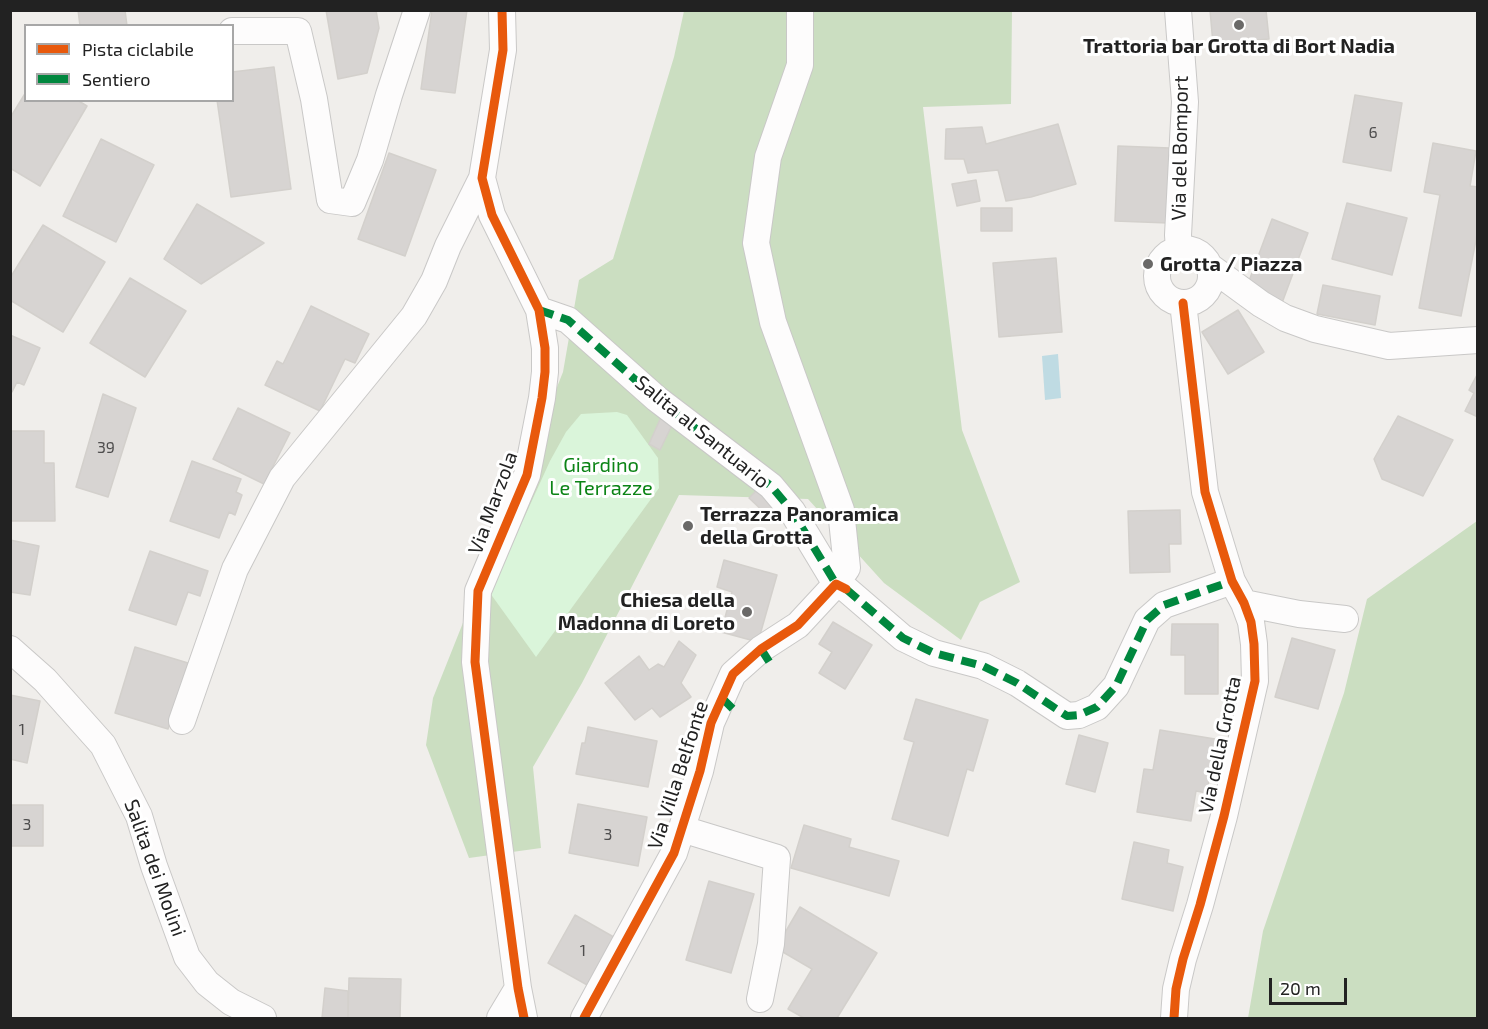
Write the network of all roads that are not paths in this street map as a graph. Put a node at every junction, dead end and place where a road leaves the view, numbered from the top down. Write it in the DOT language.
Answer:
graph roads {
  1 [pos="417,10"];
  2 [pos="502,10"];
  3 [pos="800,10"];
  4 [pos="1178,10"];
  5 [pos="234,31"];
  6 [pos="482,178"];
  7 [pos="1179,249"];
  8 [pos="1209,266"];
  9 [pos="1183,303"];
  10 [pos="539,310"];
  11 [pos="1478,340"];
  12 [pos="841,586"];
  13 [pos="1238,592"];
  14 [pos="1346,619"];
  15 [pos="10,649"];
  16 [pos="182,721"];
  17 [pos="682,829"];
  18 [pos="518,988"];
  19 [pos="760,999"];
  20 [pos="263,1018"];
  21 [pos="500,1018"];
  22 [pos="524,1018"];
  23 [pos="585,1018"];
  24 [pos="1174,1018"];
  1 -- 5 [label="street"];
  2 -- 6 [label="street, Via Marzola"];
  3 -- 12 [label="street, Via Villa Belfonte"];
  4 -- 7 [label="street, Via del Bomport"];
  6 -- 10 [label="street, Via Marzola"];
  6 -- 16 [label="street, Via Marzola"];
  7 -- 8 [label="street"];
  7 -- 9 [label="street"];
  8 -- 9 [label="street"];
  8 -- 11 [label="street"];
  9 -- 13 [label="street, Via della Grotta"];
  10 -- 12 [label="street, Salita al Santuario"];
  10 -- 18 [label="street, Via Marzola"];
  12 -- 13 [label="street, Salita al Santuario"];
  12 -- 17 [label="street, Via Villa Belfonte"];
  13 -- 14 [label="street"];
  13 -- 24 [label="street, Via della Grotta"];
  15 -- 20 [label="street, Salita dei Molini"];
  17 -- 19 [label="street, Via Villa Belfonte"];
  17 -- 23 [label="street, Via Villa Belfonte"];
  18 -- 21 [label="street"];
  18 -- 22 [label="street, Via Marzola"];
}
